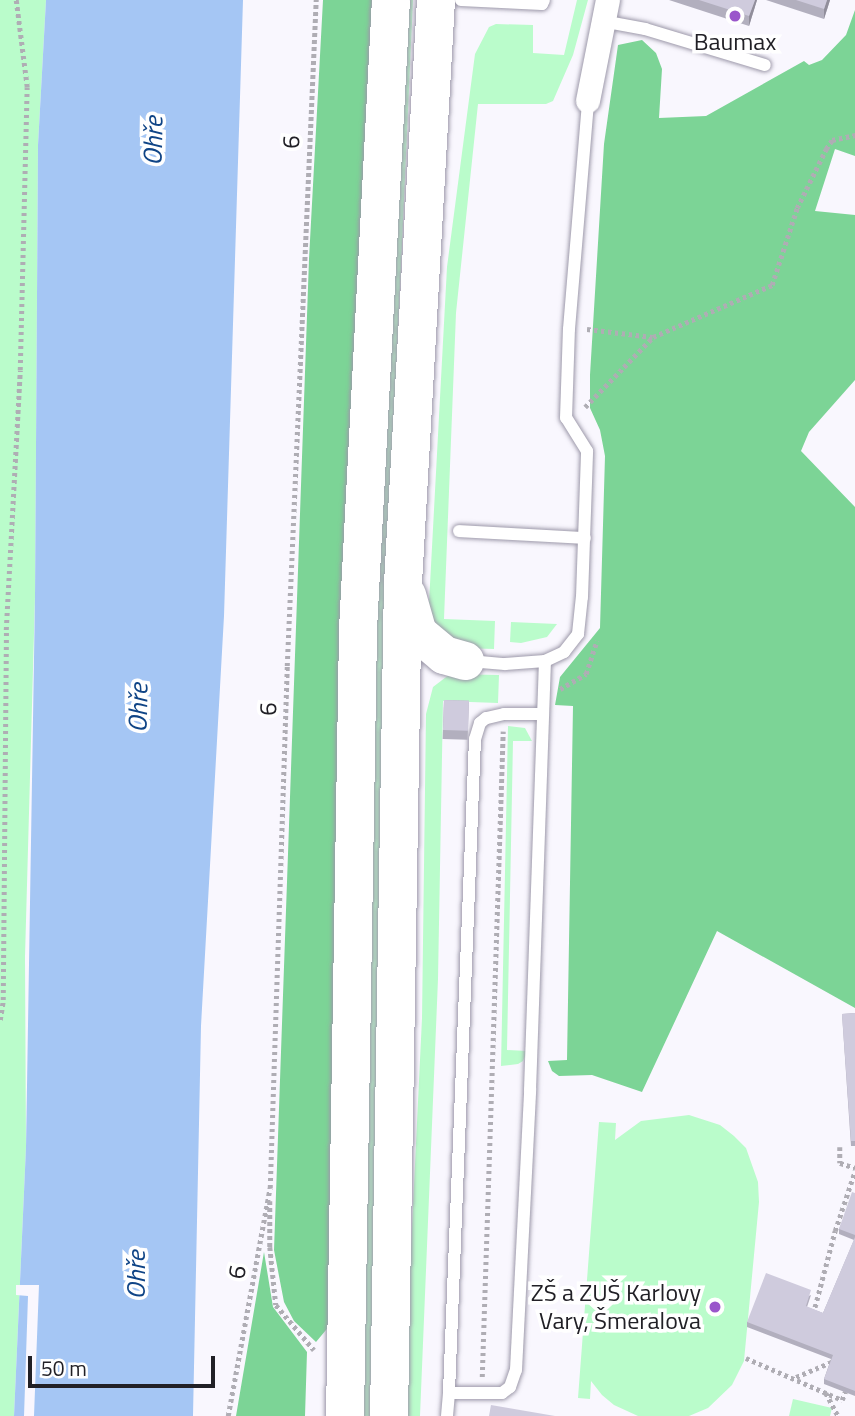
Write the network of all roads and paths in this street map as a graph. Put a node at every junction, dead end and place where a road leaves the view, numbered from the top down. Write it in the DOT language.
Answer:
graph roads {
  1 [pos="16,0"];
  2 [pos="316,0"];
  3 [pos="391,0"];
  4 [pos="544,0"];
  5 [pos="453,1"];
  6 [pos="604,10"];
  7 [pos="765,65"];
  8 [pos="588,101"];
  9 [pos="855,135"];
  10 [pos="587,329"];
  11 [pos="653,337"];
  12 [pos="584,408"];
  13 [pos="459,531"];
  14 [pos="585,538"];
  15 [pos="403,583"];
  16 [pos="465,661"];
  17 [pos="545,661"];
  18 [pos="504,714"];
  19 [pos="543,714"];
  20 [pos="399,732"];
  21 [pos="5,819"];
  22 [pos="0,825"];
  23 [pos="0,1020"];
  24 [pos="839,1147"];
  25 [pos="855,1169"];
  26 [pos="270,1188"];
  27 [pos="813,1314"];
  28 [pos="316,1352"];
  29 [pos="746,1359"];
  30 [pos="832,1362"];
  31 [pos="795,1377"];
  32 [pos="825,1392"];
  33 [pos="845,1392"];
  34 [pos="449,1393"];
  35 [pos="481,1395"];
  36 [pos="228,1416"];
  37 [pos="345,1416"];
  38 [pos="389,1416"];
  39 [pos="447,1416"];
  40 [pos="838,1416"];
  1 -- 21 [label="path"];
  2 -- 26 [label="path, 6"];
  3 -- 37 [label="highway"];
  4 -- 5 [label="lane"];
  5 -- 15 [label="highway"];
  6 -- 7 [label="lane"];
  6 -- 8 [label="street"];
  8 -- 14 [label="lane"];
  9 -- 11 [label="path"];
  10 -- 11 [label="path"];
  11 -- 12 [label="path"];
  13 -- 14 [label="lane"];
  14 -- 17 [label="lane"];
  15 -- 16 [label="highway"];
  15 -- 20 [label="highway"];
  16 -- 17 [label="lane"];
  16 -- 20 [label="highway"];
  17 -- 19 [label="lane"];
  18 -- 19 [label="lane"];
  18 -- 34 [label="lane"];
  18 -- 35 [label="path"];
  19 -- 35 [label="lane"];
  20 -- 38 [label="highway"];
  21 -- 22 [label="path"];
  21 -- 23 [label="path"];
  24 -- 25 [label="path"];
  25 -- 27 [label="path"];
  26 -- 28 [label="path"];
  26 -- 36 [label="path, 6"];
  29 -- 31 [label="path"];
  30 -- 31 [label="path"];
  31 -- 32 [label="path"];
  32 -- 33 [label="path"];
  32 -- 40 [label="path"];
  34 -- 35 [label="lane"];
  34 -- 39 [label="lane"];
}
